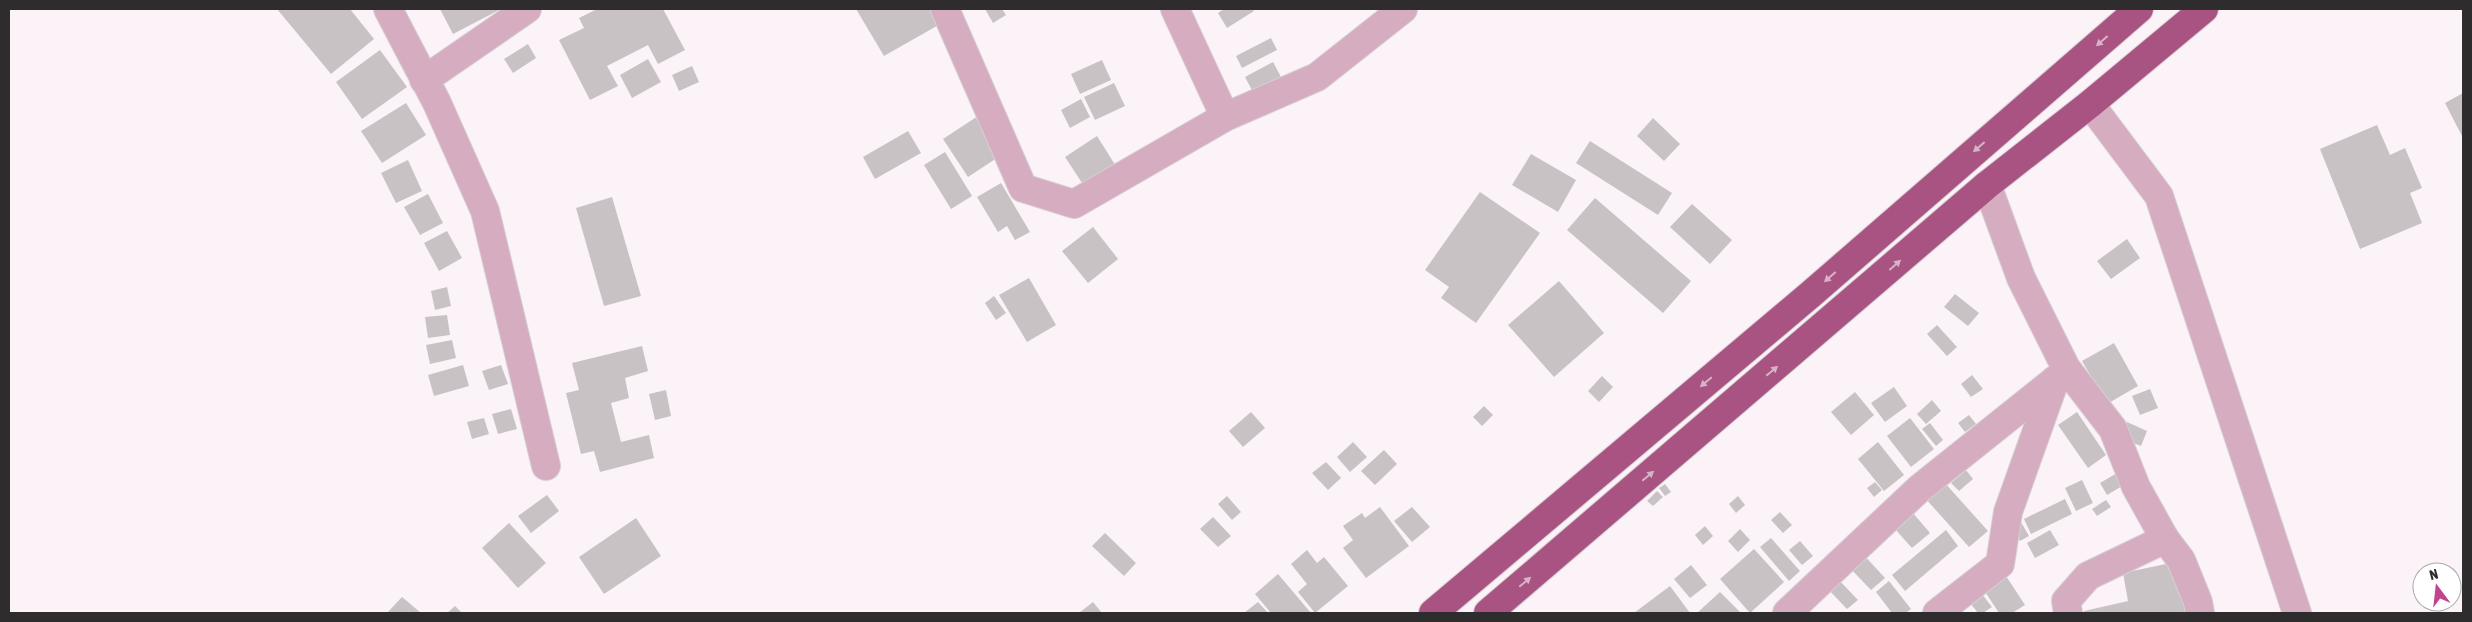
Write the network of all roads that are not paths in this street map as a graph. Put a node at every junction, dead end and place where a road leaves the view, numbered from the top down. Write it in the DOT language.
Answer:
graph roads {
  1 [pos="388,9"];
  2 [pos="526,9"];
  3 [pos="945,9"];
  4 [pos="1175,9"];
  5 [pos="1404,9"];
  6 [pos="2139,9"];
  7 [pos="2204,9"];
  8 [pos="424,80"];
  9 [pos="2090,104"];
  10 [pos="1226,117"];
  11 [pos="1987,185"];
  12 [pos="2060,375"];
  13 [pos="1685,400"];
  14 [pos="1707,426"];
  15 [pos="546,466"];
  16 [pos="2165,538"];
  17 [pos="1433,613"];
  18 [pos="1488,613"];
  19 [pos="1787,613"];
  20 [pos="1937,613"];
  21 [pos="2068,613"];
  22 [pos="2200,613"];
  23 [pos="2297,613"];
  1 -- 8 [label="street"];
  2 -- 8 [label="street"];
  3 -- 10 [label="street"];
  4 -- 10 [label="street"];
  5 -- 10 [label="street"];
  6 -- 13 [label="highway, one-way"];
  7 -- 9 [label="highway"];
  8 -- 15 [label="street"];
  9 -- 11 [label="highway"];
  9 -- 23 [label="street"];
  11 -- 12 [label="street"];
  14 -- 11 [label="highway, one-way"];
  12 -- 16 [label="street"];
  12 -- 19 [label="street"];
  12 -- 20 [label="street"];
  13 -- 14 [label="highway"];
  13 -- 17 [label="highway"];
  18 -- 14 [label="highway, one-way"];
  16 -- 21 [label="street"];
  16 -- 22 [label="street"];
}
